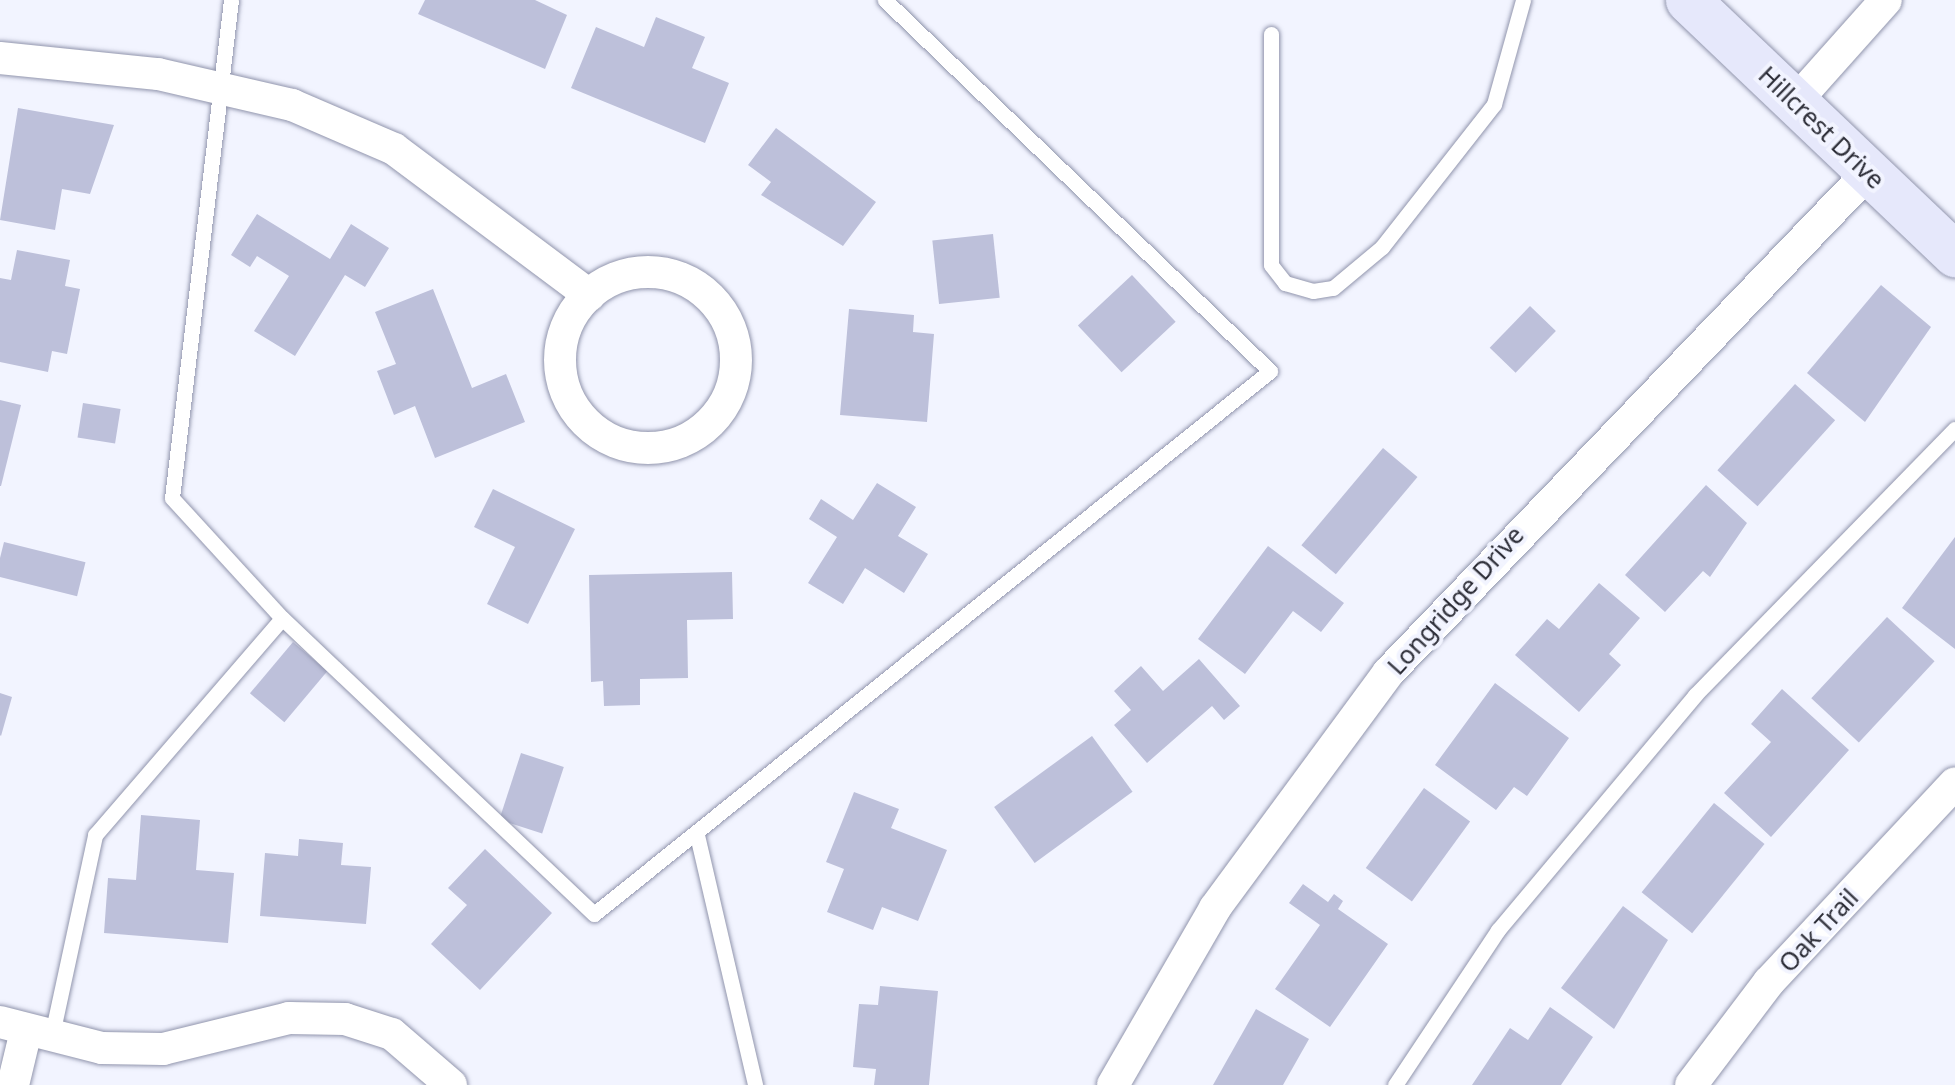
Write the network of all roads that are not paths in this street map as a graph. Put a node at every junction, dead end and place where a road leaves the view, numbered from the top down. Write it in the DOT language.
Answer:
graph roads {
  1 [pos="231,0"];
  2 [pos="885,0"];
  3 [pos="1523,0"];
  4 [pos="1688,0"];
  5 [pos="1886,0"];
  6 [pos="1271,34"];
  7 [pos="0,58"];
  8 [pos="222,85"];
  9 [pos="1796,102"];
  10 [pos="1868,172"];
  11 [pos="1955,254"];
  12 [pos="589,295"];
  13 [pos="1955,428"];
  14 [pos="282,618"];
  15 [pos="1955,784"];
  16 [pos="697,835"];
  17 [pos="26,1031"];
  18 [pos="14,1085"];
  19 [pos="451,1085"];
  20 [pos="755,1085"];
  21 [pos="1113,1085"];
  22 [pos="1395,1085"];
  23 [pos="1691,1085"];
  1 -- 8 [label="lane"];
  2 -- 16 [label="lane"];
  3 -- 6 [label="lane"];
  4 -- 9 [label="street, Hillcrest Drive"];
  5 -- 9 [label="street"];
  7 -- 8 [label="street"];
  8 -- 12 [label="street"];
  8 -- 14 [label="lane"];
  9 -- 10 [label="street, Hillcrest Drive"];
  10 -- 11 [label="street, Hillcrest Drive"];
  10 -- 21 [label="street, Longridge Drive"];
  12 -- 12 [label="street"];
  13 -- 22 [label="lane"];
  14 -- 16 [label="lane"];
  14 -- 17 [label="lane"];
  15 -- 23 [label="street, Oak Trail"];
  16 -- 20 [label="lane"];
  17 -- 18 [label="street"];
  17 -- 19 [label="street"];
}
